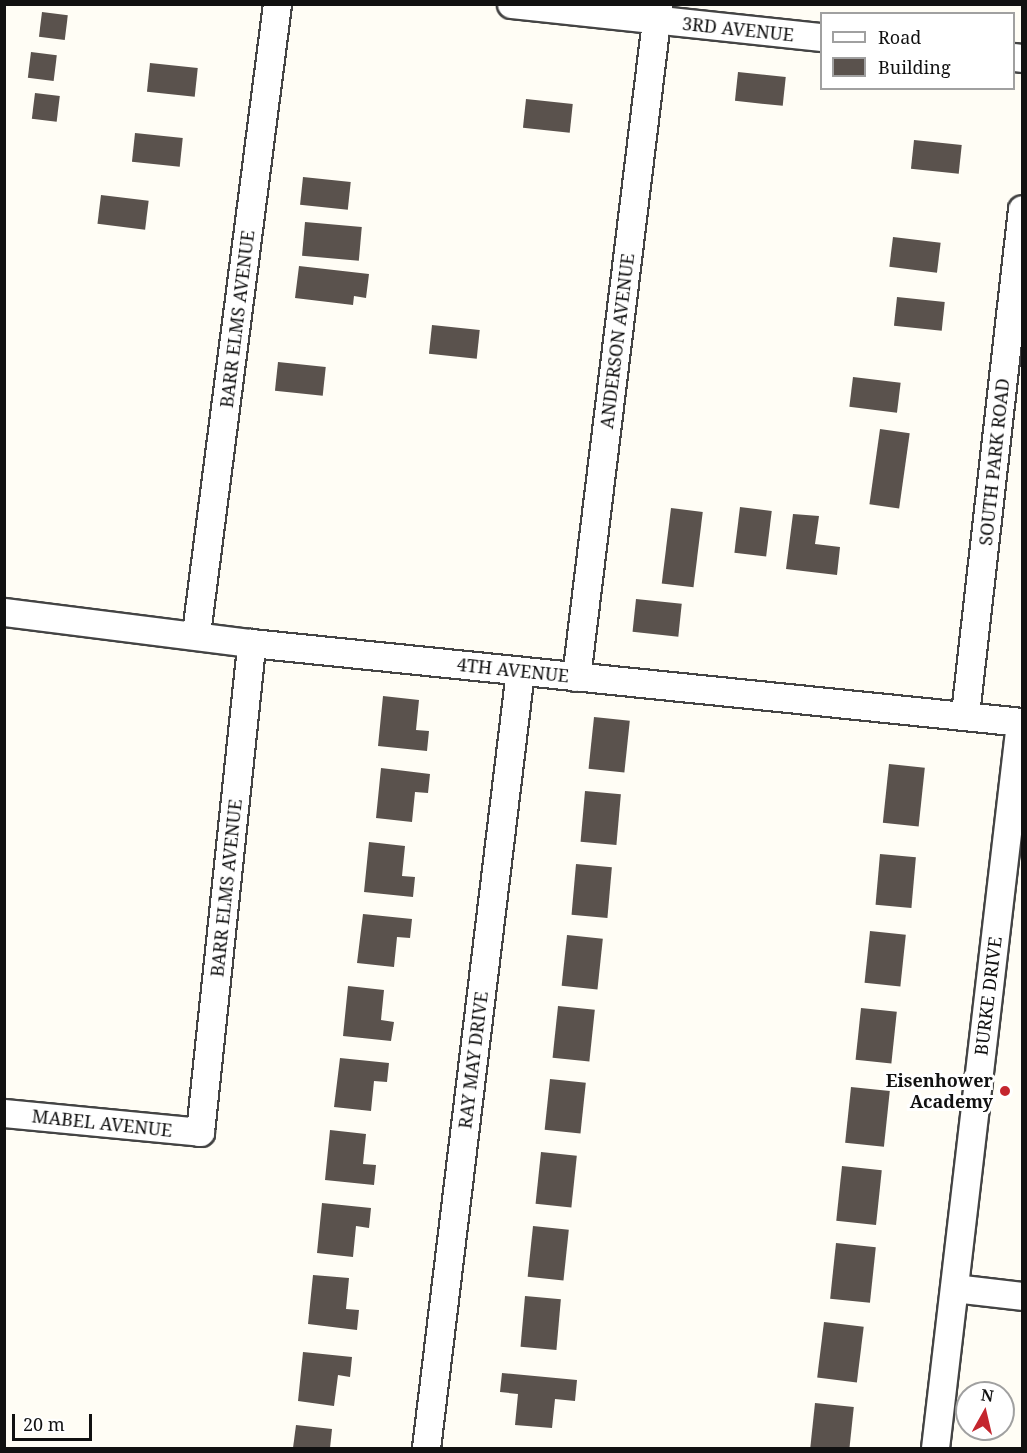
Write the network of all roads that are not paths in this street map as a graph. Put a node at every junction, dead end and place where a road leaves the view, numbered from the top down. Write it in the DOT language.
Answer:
graph roads {
  1 [pos="277,4"];
  2 [pos="511,4"];
  3 [pos="657,12"];
  4 [pos="820,37"];
  5 [pos="1023,209"];
  6 [pos="4,612"];
  7 [pos="196,633"];
  8 [pos="251,643"];
  9 [pos="520,671"];
  10 [pos="576,677"];
  11 [pos="965,714"];
  12 [pos="1021,722"];
  13 [pos="4,1113"];
  14 [pos="200,1132"];
  15 [pos="954,1288"];
  16 [pos="1023,1296"];
  17 [pos="426,1449"];
  18 [pos="935,1449"];
  1 -- 7 [label="street, BARR ELMS AVENUE"];
  2 -- 3 [label="street, 3RD AVENUE"];
  3 -- 4 [label="street, 3RD AVENUE"];
  3 -- 10 [label="street, ANDERSON AVENUE"];
  5 -- 11 [label="street, SOUTH PARK ROAD"];
  6 -- 7 [label="street, 4TH AVENUE"];
  7 -- 8 [label="street, 4TH AVENUE"];
  8 -- 9 [label="street, 4TH AVENUE"];
  8 -- 14 [label="street, BARR ELMS AVENUE"];
  9 -- 10 [label="street, 4TH AVENUE"];
  9 -- 17 [label="street, RAY MAY DRIVE"];
  10 -- 11 [label="street, 4TH AVENUE"];
  11 -- 12 [label="street, 4TH AVENUE"];
  12 -- 15 [label="street, BURKE DRIVE"];
  13 -- 14 [label="street, MABEL AVENUE"];
  15 -- 16 [label="street"];
  15 -- 18 [label="street, BURKE DRIVE"];
}
